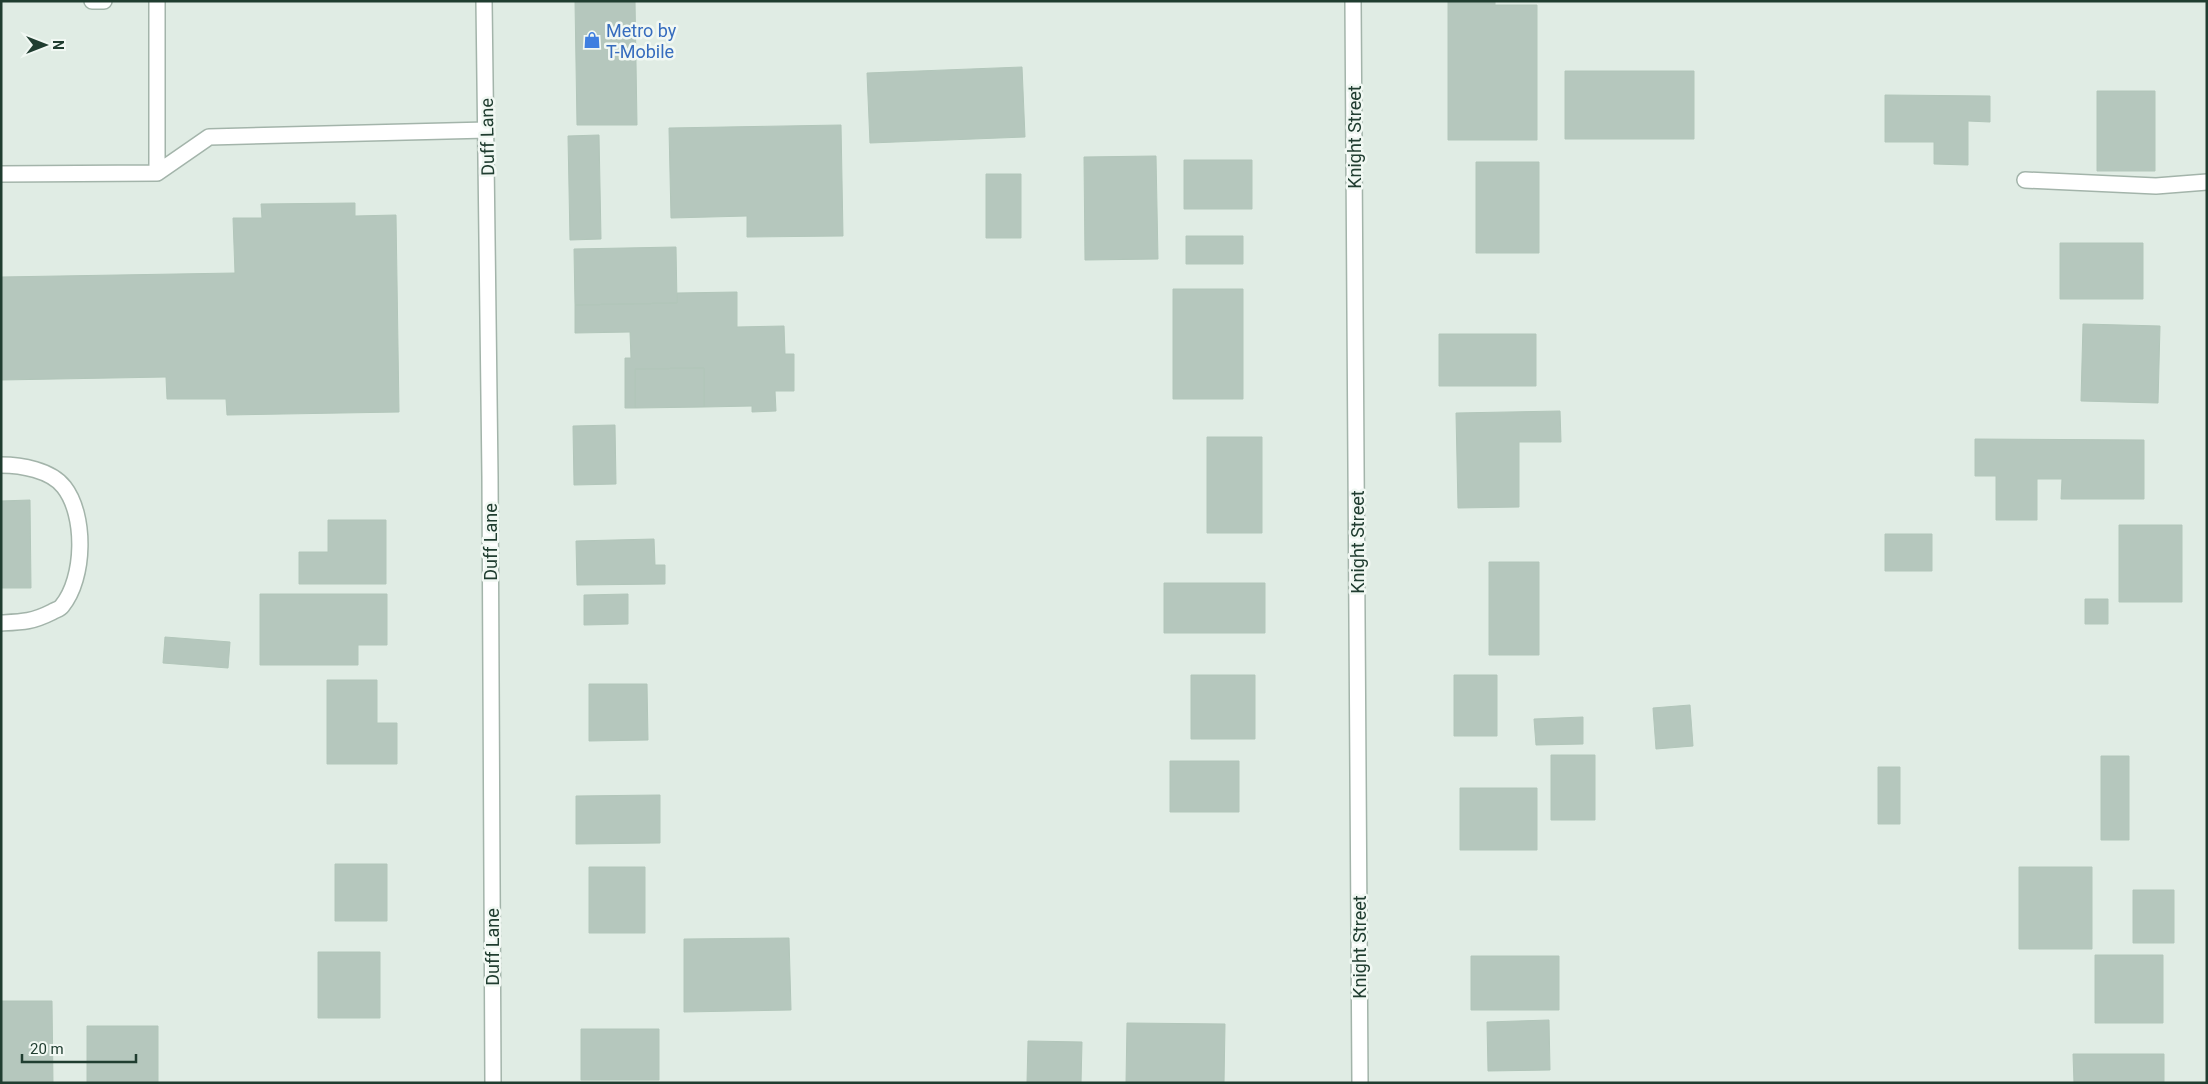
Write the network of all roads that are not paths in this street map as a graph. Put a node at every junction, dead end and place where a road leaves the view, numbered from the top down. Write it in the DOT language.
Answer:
graph roads {
  1 [pos="92,1"];
  2 [pos="104,1"];
  3 [pos="157,1"];
  4 [pos="484,1"];
  5 [pos="1353,1"];
  6 [pos="487,130"];
  7 [pos="157,173"];
  8 [pos="1,174"];
  9 [pos="2025,180"];
  10 [pos="2207,182"];
  11 [pos="1,465"];
  12 [pos="1,623"];
  13 [pos="493,1083"];
  14 [pos="1360,1083"];
  1 -- 2 [label="street"];
  3 -- 7 [label="street"];
  4 -- 6 [label="street, Duff Lane"];
  5 -- 14 [label="street, Knight Street"];
  6 -- 7 [label="street"];
  6 -- 13 [label="street, Duff Lane"];
  7 -- 8 [label="street"];
  9 -- 10 [label="street"];
  11 -- 12 [label="street"];
}
